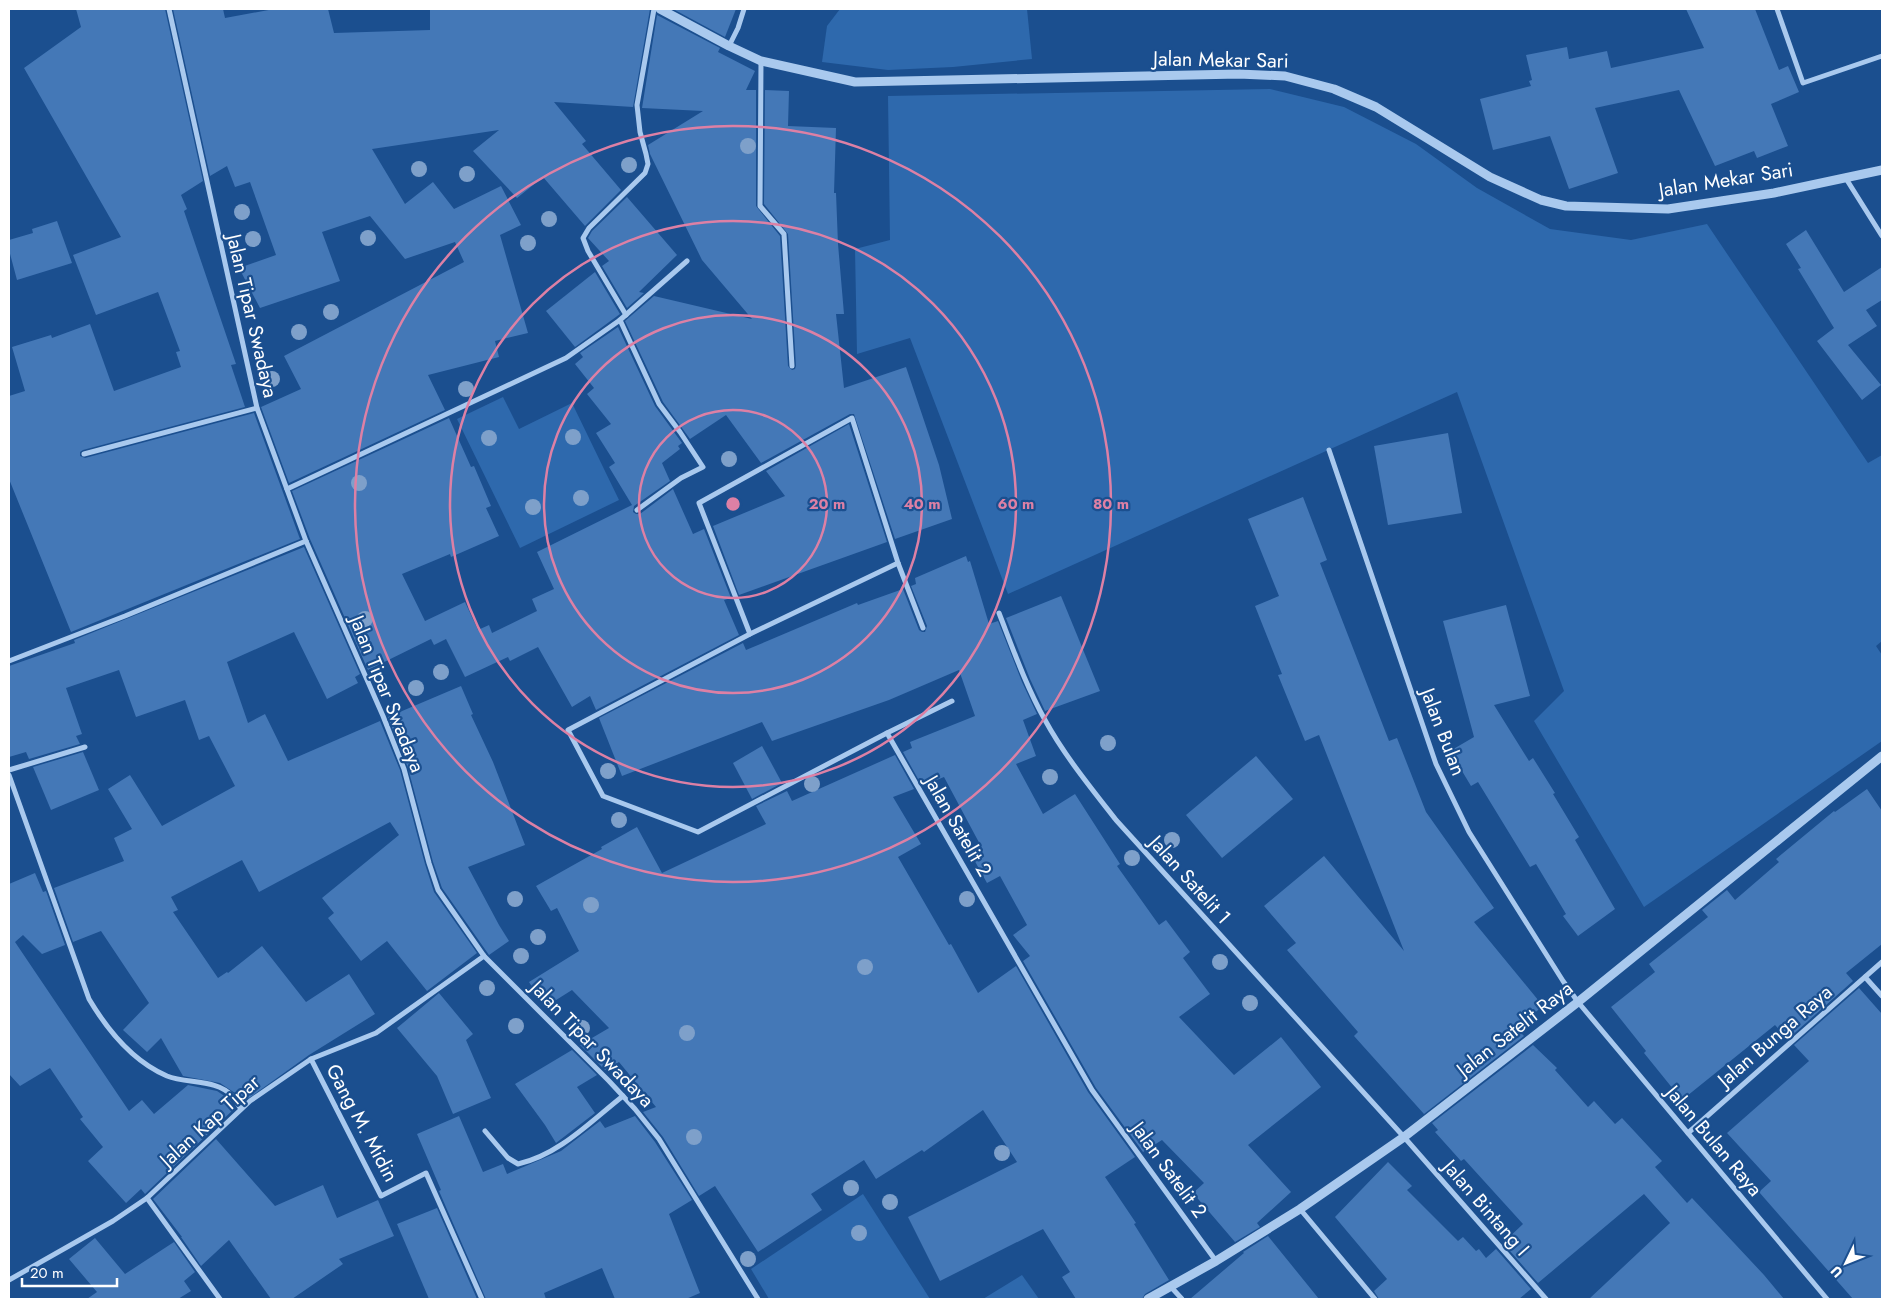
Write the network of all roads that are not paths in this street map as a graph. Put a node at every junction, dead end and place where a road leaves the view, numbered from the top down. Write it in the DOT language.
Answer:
graph roads {
  1 [pos="169,9"];
  2 [pos="654,9"];
  3 [pos="660,9"];
  4 [pos="744,9"];
  5 [pos="1777,9"];
  6 [pos="729,46"];
  7 [pos="1882,56"];
  8 [pos="761,61"];
  9 [pos="1882,170"];
  10 [pos="1846,177"];
  11 [pos="1882,236"];
  12 [pos="687,260"];
  13 [pos="626,315"];
  14 [pos="620,320"];
  15 [pos="792,366"];
  16 [pos="257,408"];
  17 [pos="1329,450"];
  18 [pos="84,454"];
  19 [pos="287,489"];
  20 [pos="637,510"];
  21 [pos="306,541"];
  22 [pos="898,563"];
  23 [pos="999,613"];
  24 [pos="923,628"];
  25 [pos="750,634"];
  26 [pos="9,661"];
  27 [pos="952,701"];
  28 [pos="887,733"];
  29 [pos="85,747"];
  30 [pos="1882,756"];
  31 [pos="9,770"];
  32 [pos="9,775"];
  33 [pos="484,956"];
  34 [pos="1882,962"];
  35 [pos="1866,977"];
  36 [pos="1882,996"];
  37 [pos="1578,1002"];
  38 [pos="311,1059"];
  39 [pos="623,1096"];
  40 [pos="241,1109"];
  41 [pos="485,1131"];
  42 [pos="1688,1133"];
  43 [pos="1404,1137"];
  44 [pos="147,1198"];
  45 [pos="1300,1209"];
  46 [pos="1216,1261"];
  47 [pos="9,1280"];
  48 [pos="1171,1287"];
  49 [pos="220,1299"];
  50 [pos="482,1299"];
  51 [pos="758,1299"];
  52 [pos="1148,1299"];
  53 [pos="1182,1299"];
  54 [pos="1375,1299"];
  55 [pos="1546,1299"];
  56 [pos="1827,1299"];
  1 -- 16 [label="street, Jalan Tipar Swadaya"];
  2 -- 13 [label="street"];
  3 -- 6 [label="street, Jalan Mekar Sari"];
  4 -- 6 [label="street"];
  5 -- 7 [label="street"];
  6 -- 8 [label="street, Jalan Mekar Sari"];
  8 -- 10 [label="street, Jalan Mekar Sari"];
  8 -- 15 [label="street"];
  9 -- 10 [label="street, Jalan Mekar Sari"];
  10 -- 11 [label="street"];
  12 -- 13 [label="street"];
  13 -- 14 [label="street"];
  14 -- 19 [label="street"];
  14 -- 20 [label="street"];
  16 -- 18 [label="street"];
  16 -- 19 [label="street, Jalan Tipar Swadaya"];
  17 -- 37 [label="street, Jalan Bulan"];
  19 -- 21 [label="street, Jalan Tipar Swadaya"];
  21 -- 26 [label="street"];
  21 -- 33 [label="street, Jalan Tipar Swadaya"];
  22 -- 24 [label="street"];
  22 -- 25 [label="street"];
  22 -- 25 [label="street"];
  23 -- 43 [label="street, Jalan Satelit 1"];
  25 -- 28 [label="street"];
  27 -- 28 [label="street"];
  28 -- 46 [label="street, Jalan Satelit 2"];
  29 -- 31 [label="street"];
  30 -- 37 [label="street, Jalan Satelit Raya"];
  32 -- 40 [label="street"];
  33 -- 38 [label="street, Jalan Kap Tipar"];
  33 -- 39 [label="street, Jalan Tipar Swadaya"];
  34 -- 35 [label="street, Jalan Bunga Raya"];
  35 -- 36 [label="street"];
  35 -- 42 [label="street, Jalan Bunga Raya"];
  37 -- 42 [label="street, Jalan Bulan Raya"];
  37 -- 43 [label="street, Jalan Satelit Raya"];
  38 -- 40 [label="street, Jalan Kap Tipar"];
  38 -- 50 [label="street, Gang M. Midin"];
  39 -- 41 [label="street"];
  39 -- 51 [label="street, Jalan Tipar Swadaya"];
  40 -- 44 [label="street, Jalan Kap Tipar"];
  42 -- 56 [label="street, Jalan Bulan Raya"];
  43 -- 45 [label="street, Jalan Satelit Raya"];
  43 -- 55 [label="street, Jalan Bintang I"];
  44 -- 47 [label="street, Jalan Kap Tipar"];
  44 -- 49 [label="street"];
  45 -- 46 [label="street, Jalan Satelit Raya"];
  45 -- 54 [label="street"];
  46 -- 48 [label="street, Jalan Satelit Raya"];
  48 -- 52 [label="street, Jalan Satelit Raya"];
  48 -- 53 [label="street"];
}
